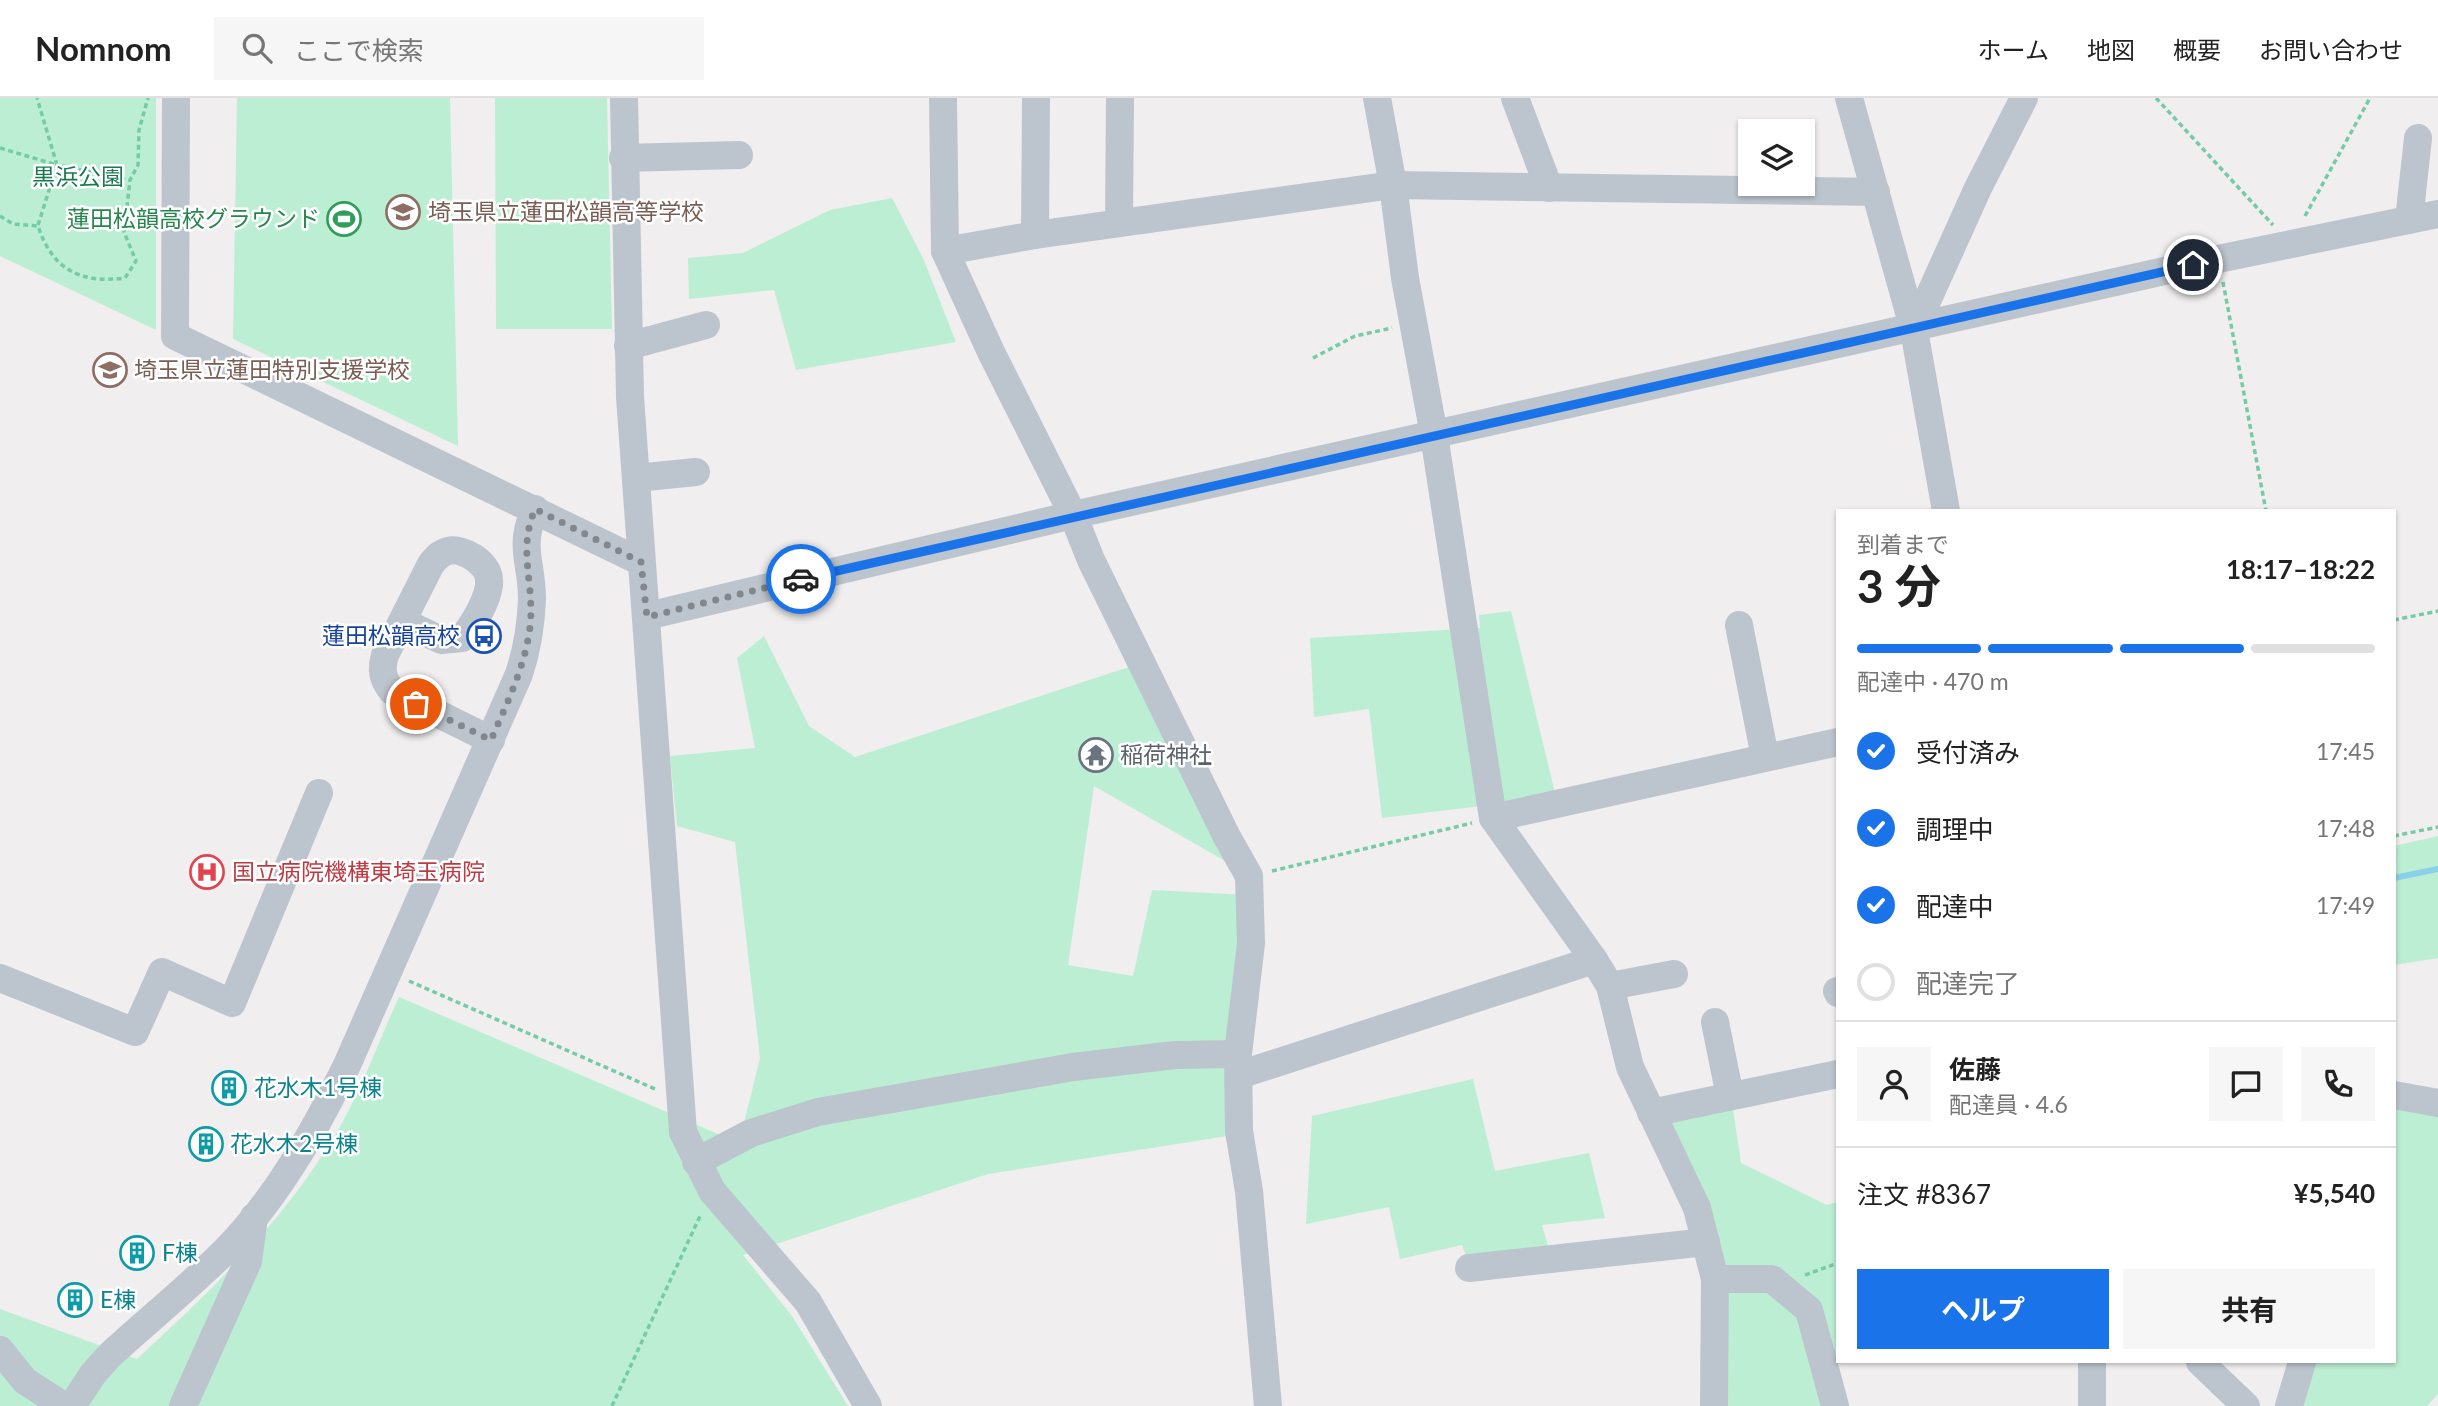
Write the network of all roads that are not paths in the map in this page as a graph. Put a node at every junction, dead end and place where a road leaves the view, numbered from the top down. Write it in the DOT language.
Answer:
graph roads {
  1 [pos="176,98"];
  2 [pos="624,98"];
  3 [pos="943,98"];
  4 [pos="1120,98"];
  5 [pos="1377,98"];
  6 [pos="1515,98"];
  7 [pos="1849,98"];
  8 [pos="2024,98"];
  9 [pos="1036,99"];
  10 [pos="2418,138"];
  11 [pos="739,155"];
  12 [pos="624,158"];
  13 [pos="1393,185"];
  14 [pos="1549,188"];
  15 [pos="1876,192"];
  16 [pos="2438,214"];
  17 [pos="2409,220"];
  18 [pos="1119,223"];
  19 [pos="1035,235"];
  20 [pos="945,251"];
  21 [pos="706,325"];
  22 [pos="1914,330"];
  23 [pos="628,346"];
  24 [pos="1434,435"];
  25 [pos="696,472"];
  26 [pos="636,478"];
  27 [pos="535,509"];
  28 [pos="1946,509"];
  29 [pos="1073,515"];
  30 [pos="641,562"];
  31 [pos="647,617"];
  32 [pos="1739,625"];
  33 [pos="397,631"];
  34 [pos="491,740"];
  35 [pos="1836,742"];
  36 [pos="1765,757"];
  37 [pos="319,793"];
  38 [pos="1493,818"];
  39 [pos="1594,960"];
  40 [pos="1674,974"];
  41 [pos="0,978"];
  42 [pos="1609,986"];
  43 [pos="1715,1022"];
  44 [pos="1239,1065"];
  45 [pos="1836,1074"];
  46 [pos="2396,1095"];
  47 [pos="1730,1097"];
  48 [pos="2438,1103"];
  49 [pos="1651,1113"];
  50 [pos="696,1162"];
  51 [pos="254,1217"];
  52 [pos="1706,1242"];
  53 [pos="1469,1268"];
  54 [pos="1715,1279"];
  55 [pos="0,1350"];
  56 [pos="2092,1363"];
  57 [pos="2201,1363"];
  58 [pos="2302,1363"];
  59 [pos="64,1406"];
  60 [pos="72,1406"];
  61 [pos="183,1406"];
  62 [pos="869,1406"];
  63 [pos="1268,1406"];
  64 [pos="1714,1406"];
  65 [pos="1835,1406"];
  66 [pos="2092,1406"];
  67 [pos="2246,1406"];
  68 [pos="2290,1406"];
  1 -- 27 [label="street"];
  2 -- 12 [label="street"];
  3 -- 20 [label="street"];
  4 -- 18 [label="street"];
  5 -- 13 [label="street"];
  6 -- 14 [label="street"];
  7 -- 15 [label="street"];
  8 -- 22 [label="street"];
  9 -- 19 [label="street"];
  10 -- 17 [label="street"];
  11 -- 12 [label="street"];
  12 -- 23 [label="street"];
  13 -- 14 [label="street"];
  13 -- 18 [label="street"];
  13 -- 24 [label="street"];
  14 -- 15 [label="street"];
  15 -- 22 [label="street"];
  16 -- 17 [label="street"];
  17 -- 22 [label="street"];
  18 -- 19 [label="street"];
  19 -- 20 [label="street"];
  20 -- 29 [label="street"];
  21 -- 23 [label="street"];
  22 -- 24 [label="street"];
  22 -- 28 [label="street"];
  23 -- 26 [label="street"];
  24 -- 29 [label="street"];
  24 -- 38 [label="street"];
  25 -- 26 [label="street"];
  26 -- 30 [label="street"];
  27 -- 30 [label="street"];
  27 -- 34 [label="street"];
  29 -- 31 [label="street"];
  29 -- 44 [label="street"];
  30 -- 31 [label="street"];
  31 -- 50 [label="street"];
  32 -- 36 [label="street"];
  33 -- 34 [label="street"];
  34 -- 51 [label="street"];
  35 -- 36 [label="street"];
  36 -- 38 [label="street"];
  37 -- 41 [label="street"];
  38 -- 39 [label="street"];
  39 -- 42 [label="street"];
  39 -- 44 [label="street"];
  40 -- 42 [label="street"];
  42 -- 49 [label="street"];
  43 -- 47 [label="street"];
  44 -- 50 [label="street"];
  44 -- 63 [label="street"];
  45 -- 47 [label="street"];
  46 -- 48 [label="street"];
  47 -- 49 [label="street"];
  49 -- 52 [label="street"];
  50 -- 62 [label="street"];
  51 -- 60 [label="street"];
  51 -- 61 [label="street"];
  52 -- 53 [label="street"];
  52 -- 54 [label="street"];
  54 -- 64 [label="street"];
  54 -- 65 [label="street"];
  55 -- 59 [label="street"];
  56 -- 66 [label="street"];
  57 -- 67 [label="street"];
  58 -- 68 [label="street"];
}
